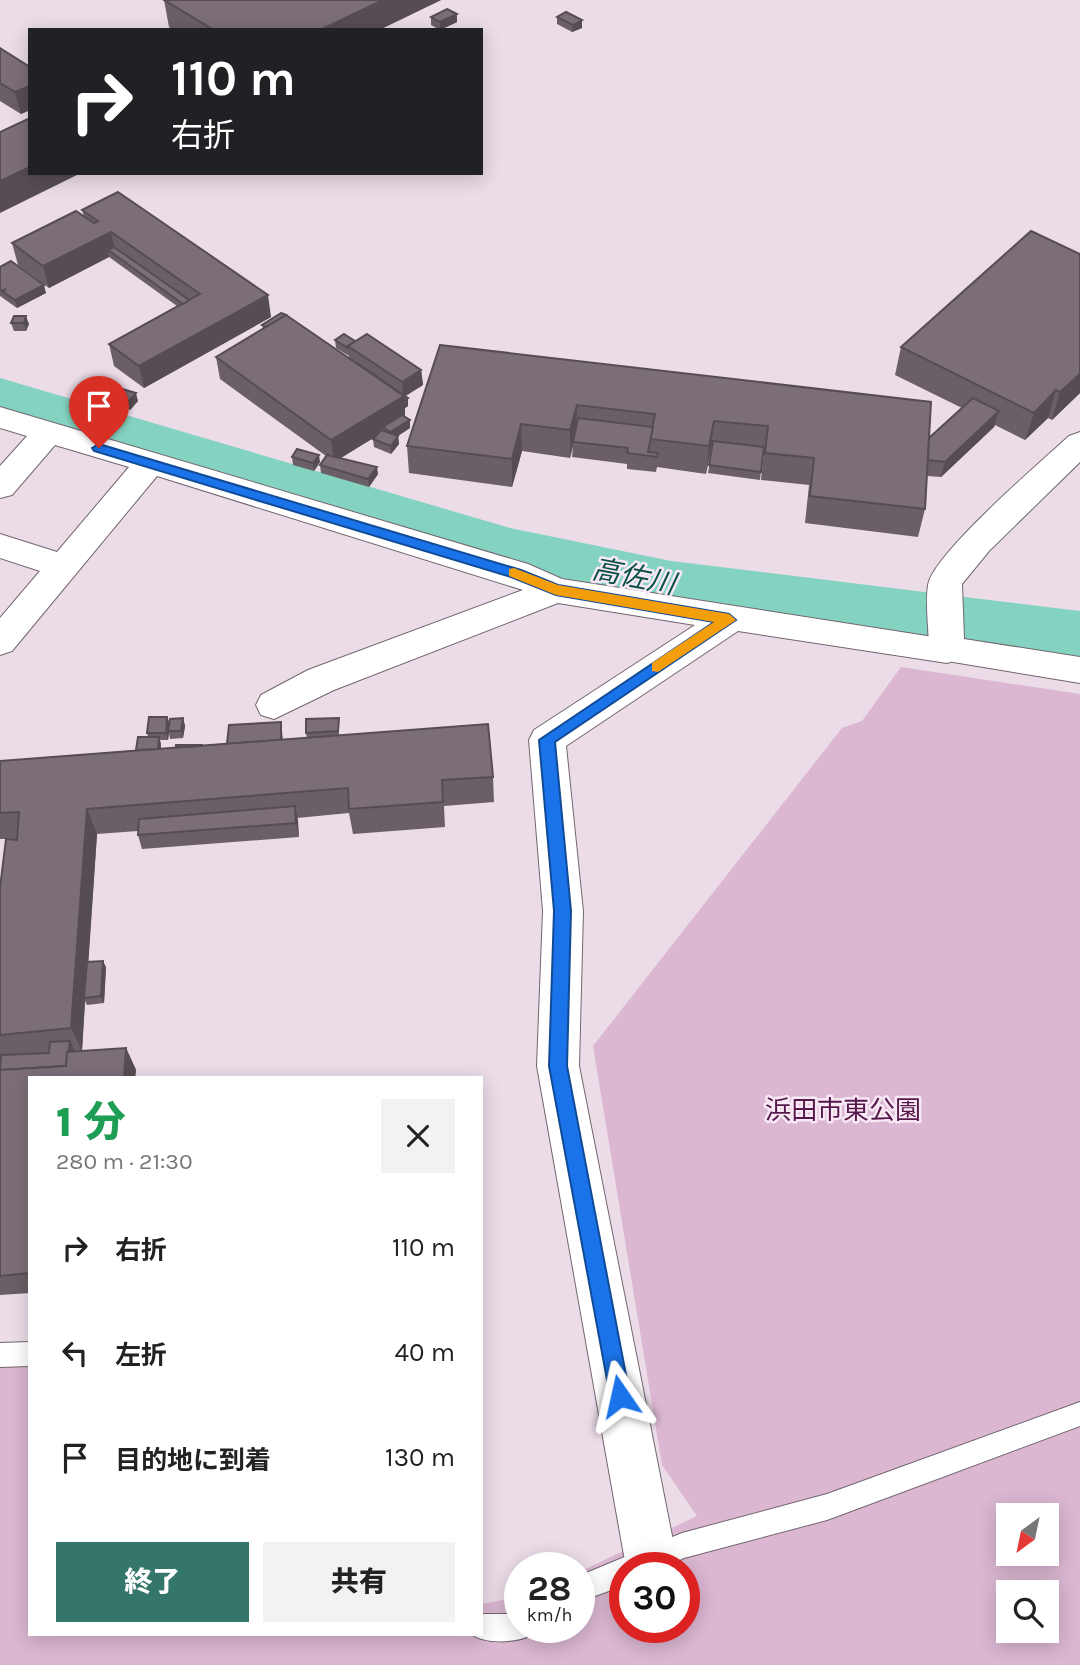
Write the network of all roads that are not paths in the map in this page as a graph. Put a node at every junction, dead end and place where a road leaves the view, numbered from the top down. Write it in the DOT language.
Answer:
graph roads {
  1 [pos="0,417"];
  2 [pos="48,433"];
  3 [pos="1080,443"];
  4 [pos="150,463"];
  5 [pos="0,487"];
  6 [pos="0,546"];
  7 [pos="63,566"];
  8 [pos="556,590"];
  9 [pos="729,620"];
  10 [pos="0,642"];
  11 [pos="947,642"];
  12 [pos="1080,670"];
  13 [pos="274,705"];
  14 [pos="28,1354"];
  15 [pos="0,1355"];
  16 [pos="1080,1414"];
  17 [pos="635,1552"];
  18 [pos="669,1552"];
  19 [pos="483,1627"];
  20 [pos="504,1627"];
  1 -- 2 [label="street"];
  2 -- 4 [label="street"];
  2 -- 5 [label="street"];
  3 -- 11 [label="street"];
  4 -- 7 [label="street"];
  4 -- 8 [label="street"];
  6 -- 7 [label="street"];
  7 -- 10 [label="street"];
  8 -- 9 [label="street"];
  8 -- 13 [label="street"];
  9 -- 11 [label="street"];
  9 -- 17 [label="street"];
  11 -- 12 [label="street"];
  14 -- 15 [label="lane"];
  16 -- 18 [label="lane"];
  19 -- 20 [label="lane"];
}
